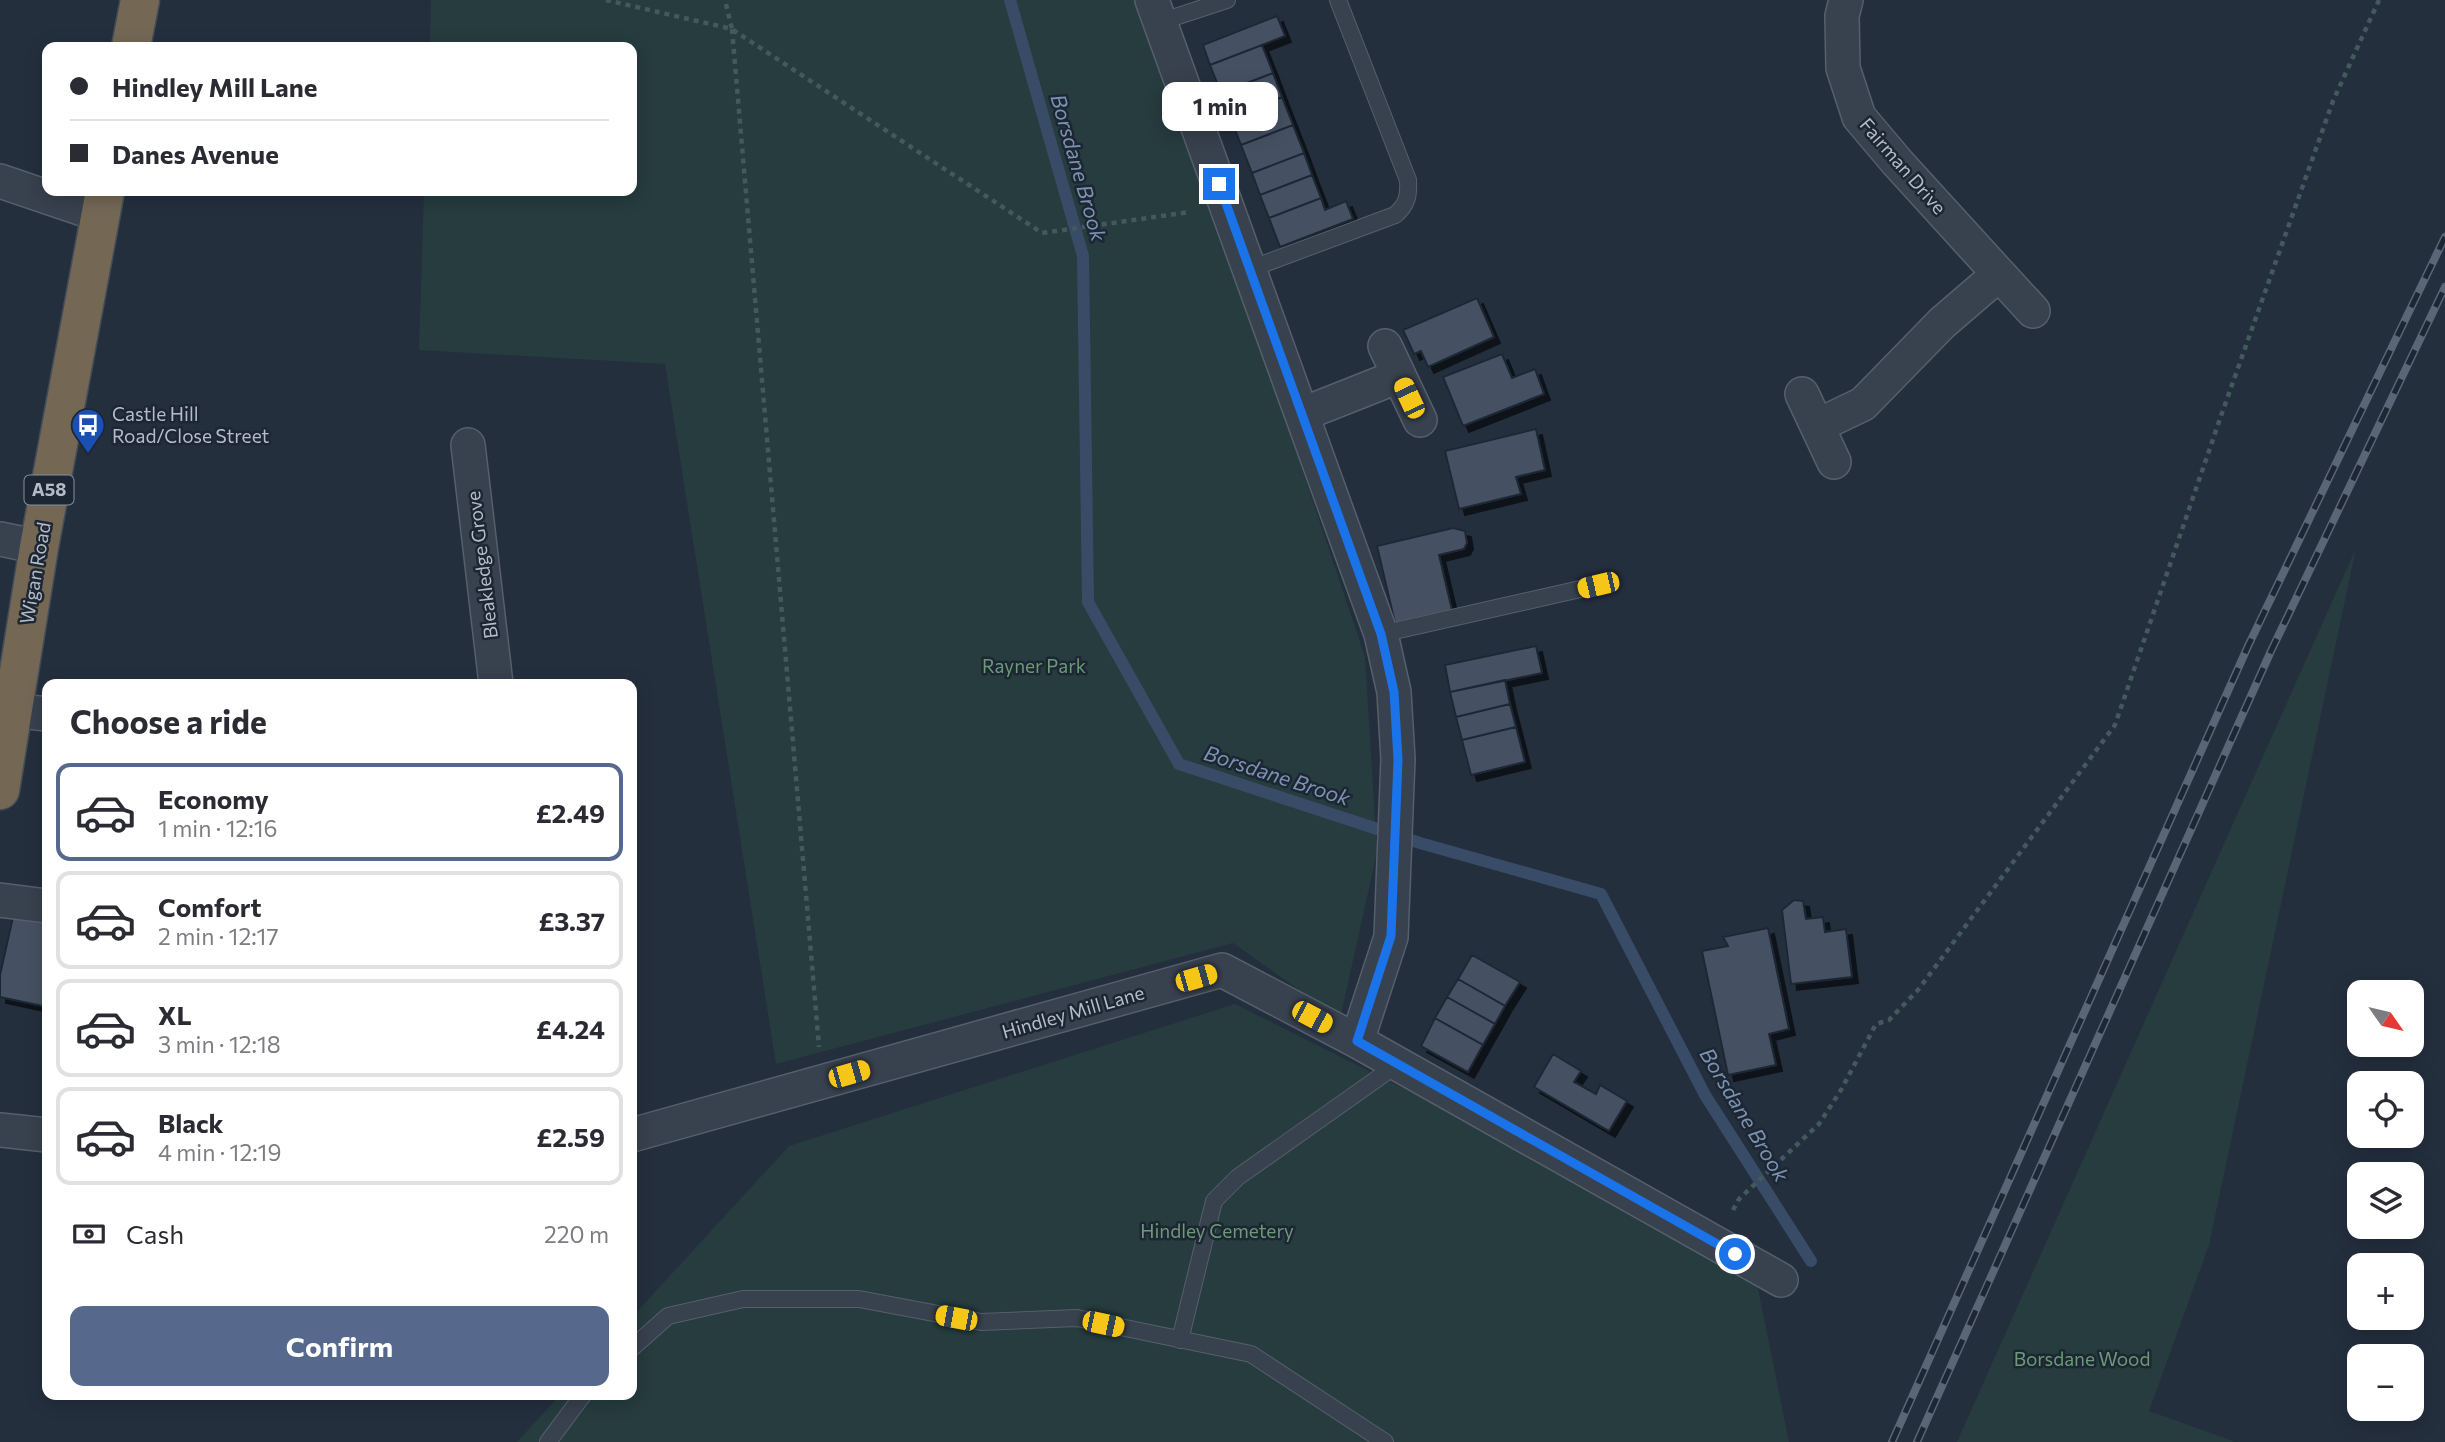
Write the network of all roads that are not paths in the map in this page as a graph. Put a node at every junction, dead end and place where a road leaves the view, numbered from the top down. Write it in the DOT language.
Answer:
graph roads {
  1 [pos="140,0"];
  2 [pos="1227,0"];
  3 [pos="1338,0"];
  4 [pos="1846,0"];
  5 [pos="1156,11"];
  6 [pos="132,42"];
  7 [pos="0,181"];
  8 [pos="42,190"];
  9 [pos="70,196"];
  10 [pos="103,203"];
  11 [pos="1250,269"];
  12 [pos="1999,274"];
  13 [pos="2033,311"];
  14 [pos="1385,346"];
  15 [pos="1399,376"];
  16 [pos="1802,394"];
  17 [pos="1303,414"];
  18 [pos="1420,420"];
  19 [pos="1817,426"];
  20 [pos="468,445"];
  21 [pos="1834,462"];
  22 [pos="0,539"];
  23 [pos="39,547"];
  24 [pos="1598,585"];
  25 [pos="1381,634"];
  26 [pos="495,679"];
  27 [pos="29,712"];
  28 [pos="0,790"];
  29 [pos="0,900"];
  30 [pos="42,905"];
  31 [pos="1357,1041"];
  32 [pos="1398,1064"];
  33 [pos="0,1130"];
  34 [pos="42,1134"];
  35 [pos="637,1134"];
  36 [pos="1781,1280"];
  37 [pos="1180,1340"];
  38 [pos="637,1344"];
  39 [pos="579,1400"];
  40 [pos="548,1442"];
  41 [pos="1385,1442"];
  1 -- 6 [label="highway"];
  2 -- 5 [label="lane"];
  3 -- 11 [label="lane"];
  4 -- 12 [label="street, Fairman Drive"];
  5 -- 11 [label="street"];
  7 -- 8 [label="street"];
  9 -- 10 [label="street"];
  10 -- 23 [label="highway, Wigan Road / A58"];
  11 -- 17 [label="street"];
  12 -- 13 [label="street, Fairman Drive"];
  12 -- 19 [label="street"];
  14 -- 15 [label="street"];
  15 -- 17 [label="street"];
  15 -- 18 [label="street"];
  16 -- 19 [label="street"];
  17 -- 25 [label="street"];
  19 -- 21 [label="street"];
  20 -- 26 [label="street, Bleakledge Grove"];
  22 -- 23 [label="street"];
  23 -- 27 [label="highway, Wigan Road / A58"];
  24 -- 25 [label="lane"];
  25 -- 31 [label="street"];
  27 -- 28 [label="highway, Wigan Road / A58"];
  29 -- 30 [label="street"];
  31 -- 32 [label="street, Hindley Mill Lane"];
  31 -- 35 [label="street, Hindley Mill Lane"];
  32 -- 36 [label="street, Hindley Mill Lane"];
  32 -- 37 [label="lane"];
  33 -- 34 [label="street"];
  37 -- 38 [label="lane"];
  37 -- 41 [label="lane"];
  39 -- 40 [label="lane"];
}
